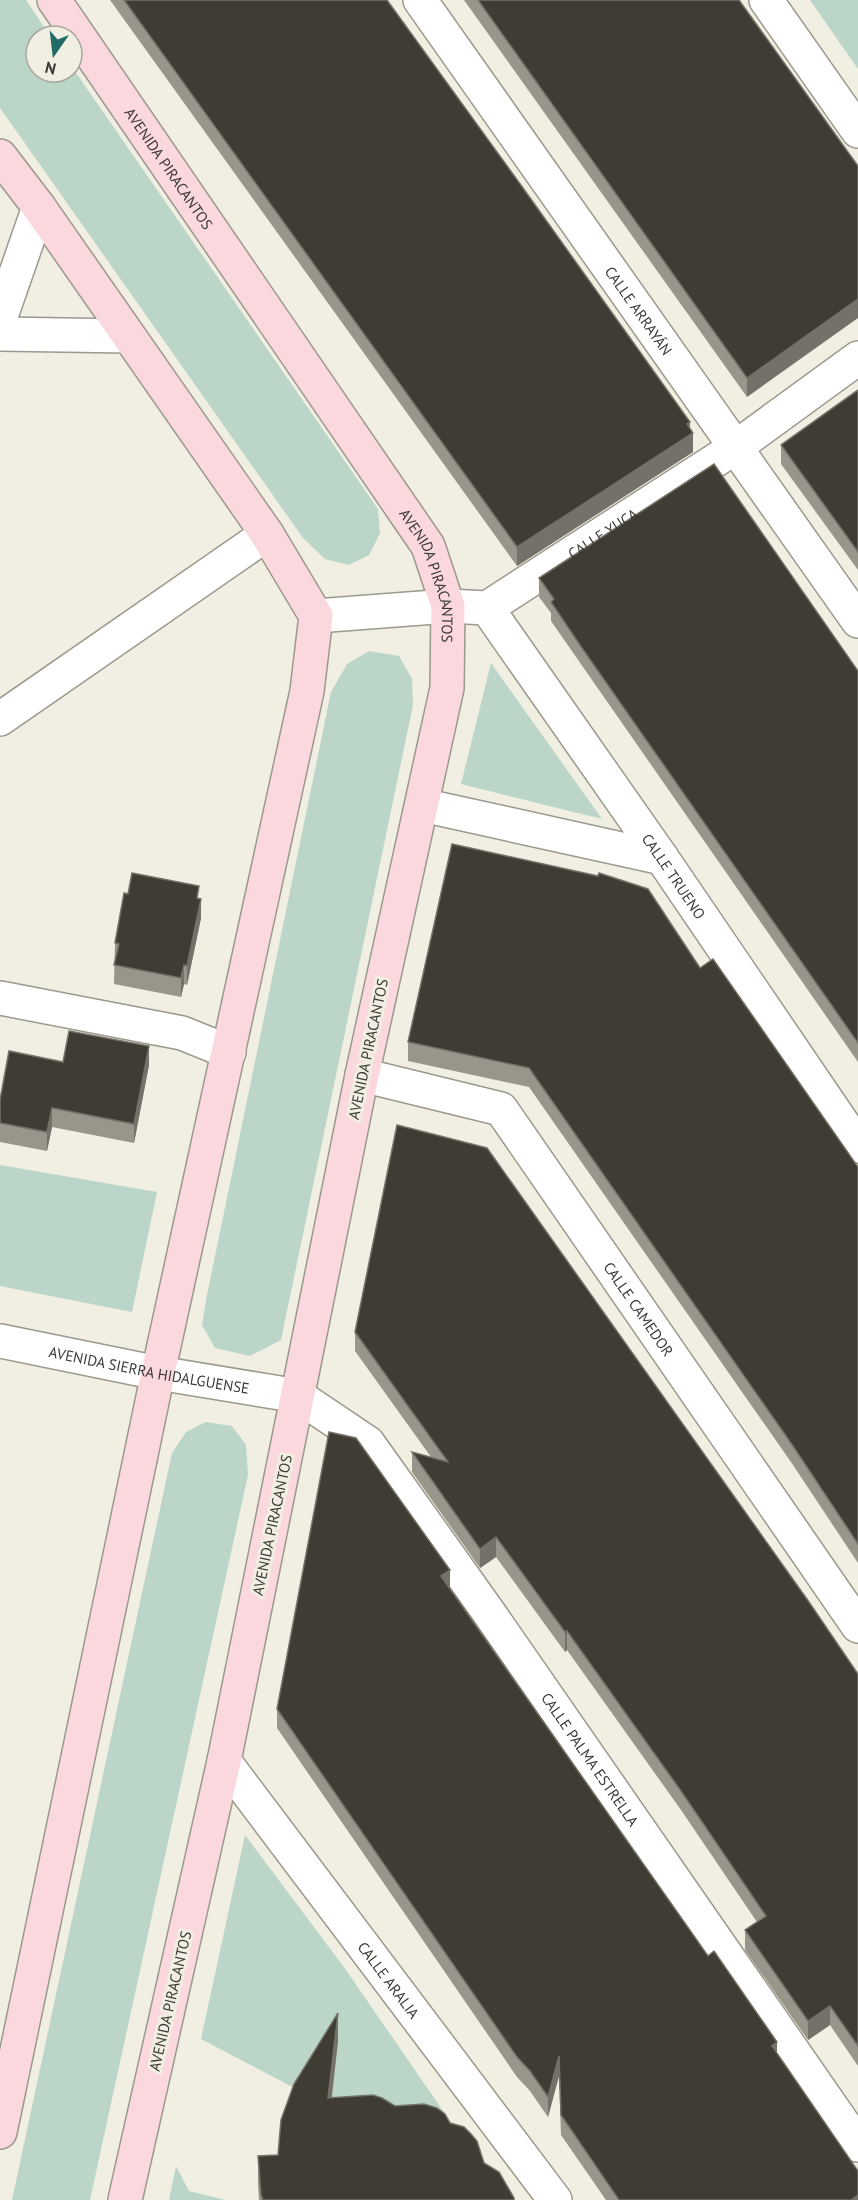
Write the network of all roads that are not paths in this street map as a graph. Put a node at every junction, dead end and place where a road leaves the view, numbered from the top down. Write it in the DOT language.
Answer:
graph roads {
  1 [pos="54,0"];
  2 [pos="420,0"];
  3 [pos="766,0"];
  4 [pos="858,131"];
  5 [pos="0,156"];
  6 [pos="39,207"];
  7 [pos="0,319"];
  8 [pos="0,334"];
  9 [pos="128,336"];
  10 [pos="858,358"];
  11 [pos="736,447"];
  12 [pos="267,534"];
  13 [pos="448,606"];
  14 [pos="487,608"];
  15 [pos="316,616"];
  16 [pos="858,621"];
  17 [pos="0,719"];
  18 [pos="422,805"];
  19 [pos="662,858"];
  20 [pos="0,998"];
  21 [pos="229,1052"];
  22 [pos="362,1075"];
  23 [pos="858,1146"];
  24 [pos="0,1341"];
  25 [pos="158,1373"];
  26 [pos="298,1396"];
  27 [pos="858,1626"];
  28 [pos="224,1761"];
  29 [pos="0,2132"];
  30 [pos="858,2145"];
  31 [pos="125,2200"];
  32 [pos="555,2200"];
  1 -- 13 [label="street, AVENIDA PIRACANTOS"];
  2 -- 11 [label="street, CALLE ARRAYÁN"];
  3 -- 4 [label="street"];
  5 -- 6 [label="street"];
  6 -- 7 [label="street"];
  6 -- 9 [label="street"];
  8 -- 9 [label="street"];
  9 -- 12 [label="street"];
  10 -- 11 [label="street, CALLE YUCA"];
  11 -- 14 [label="street, CALLE YUCA"];
  11 -- 16 [label="street, CALLE ARRAYÁN"];
  12 -- 15 [label="street"];
  12 -- 17 [label="street"];
  13 -- 14 [label="street"];
  13 -- 15 [label="street"];
  13 -- 18 [label="street, AVENIDA PIRACANTOS"];
  14 -- 19 [label="street, CALLE TRUENO"];
  15 -- 21 [label="street"];
  18 -- 19 [label="street"];
  18 -- 22 [label="street, AVENIDA PIRACANTOS"];
  19 -- 23 [label="street, CALLE TRUENO"];
  20 -- 21 [label="street"];
  21 -- 25 [label="street"];
  22 -- 26 [label="street, AVENIDA PIRACANTOS"];
  22 -- 27 [label="street, CALLE CAMEDOR"];
  24 -- 25 [label="street, AVENIDA SIERRA HIDALGUENSE"];
  25 -- 26 [label="street, AVENIDA SIERRA HIDALGUENSE"];
  25 -- 29 [label="street"];
  26 -- 28 [label="street, AVENIDA PIRACANTOS"];
  26 -- 30 [label="street, CALLE PALMA ESTRELLA"];
  28 -- 31 [label="street, AVENIDA PIRACANTOS"];
  28 -- 32 [label="street, CALLE ARALIA"];
}
